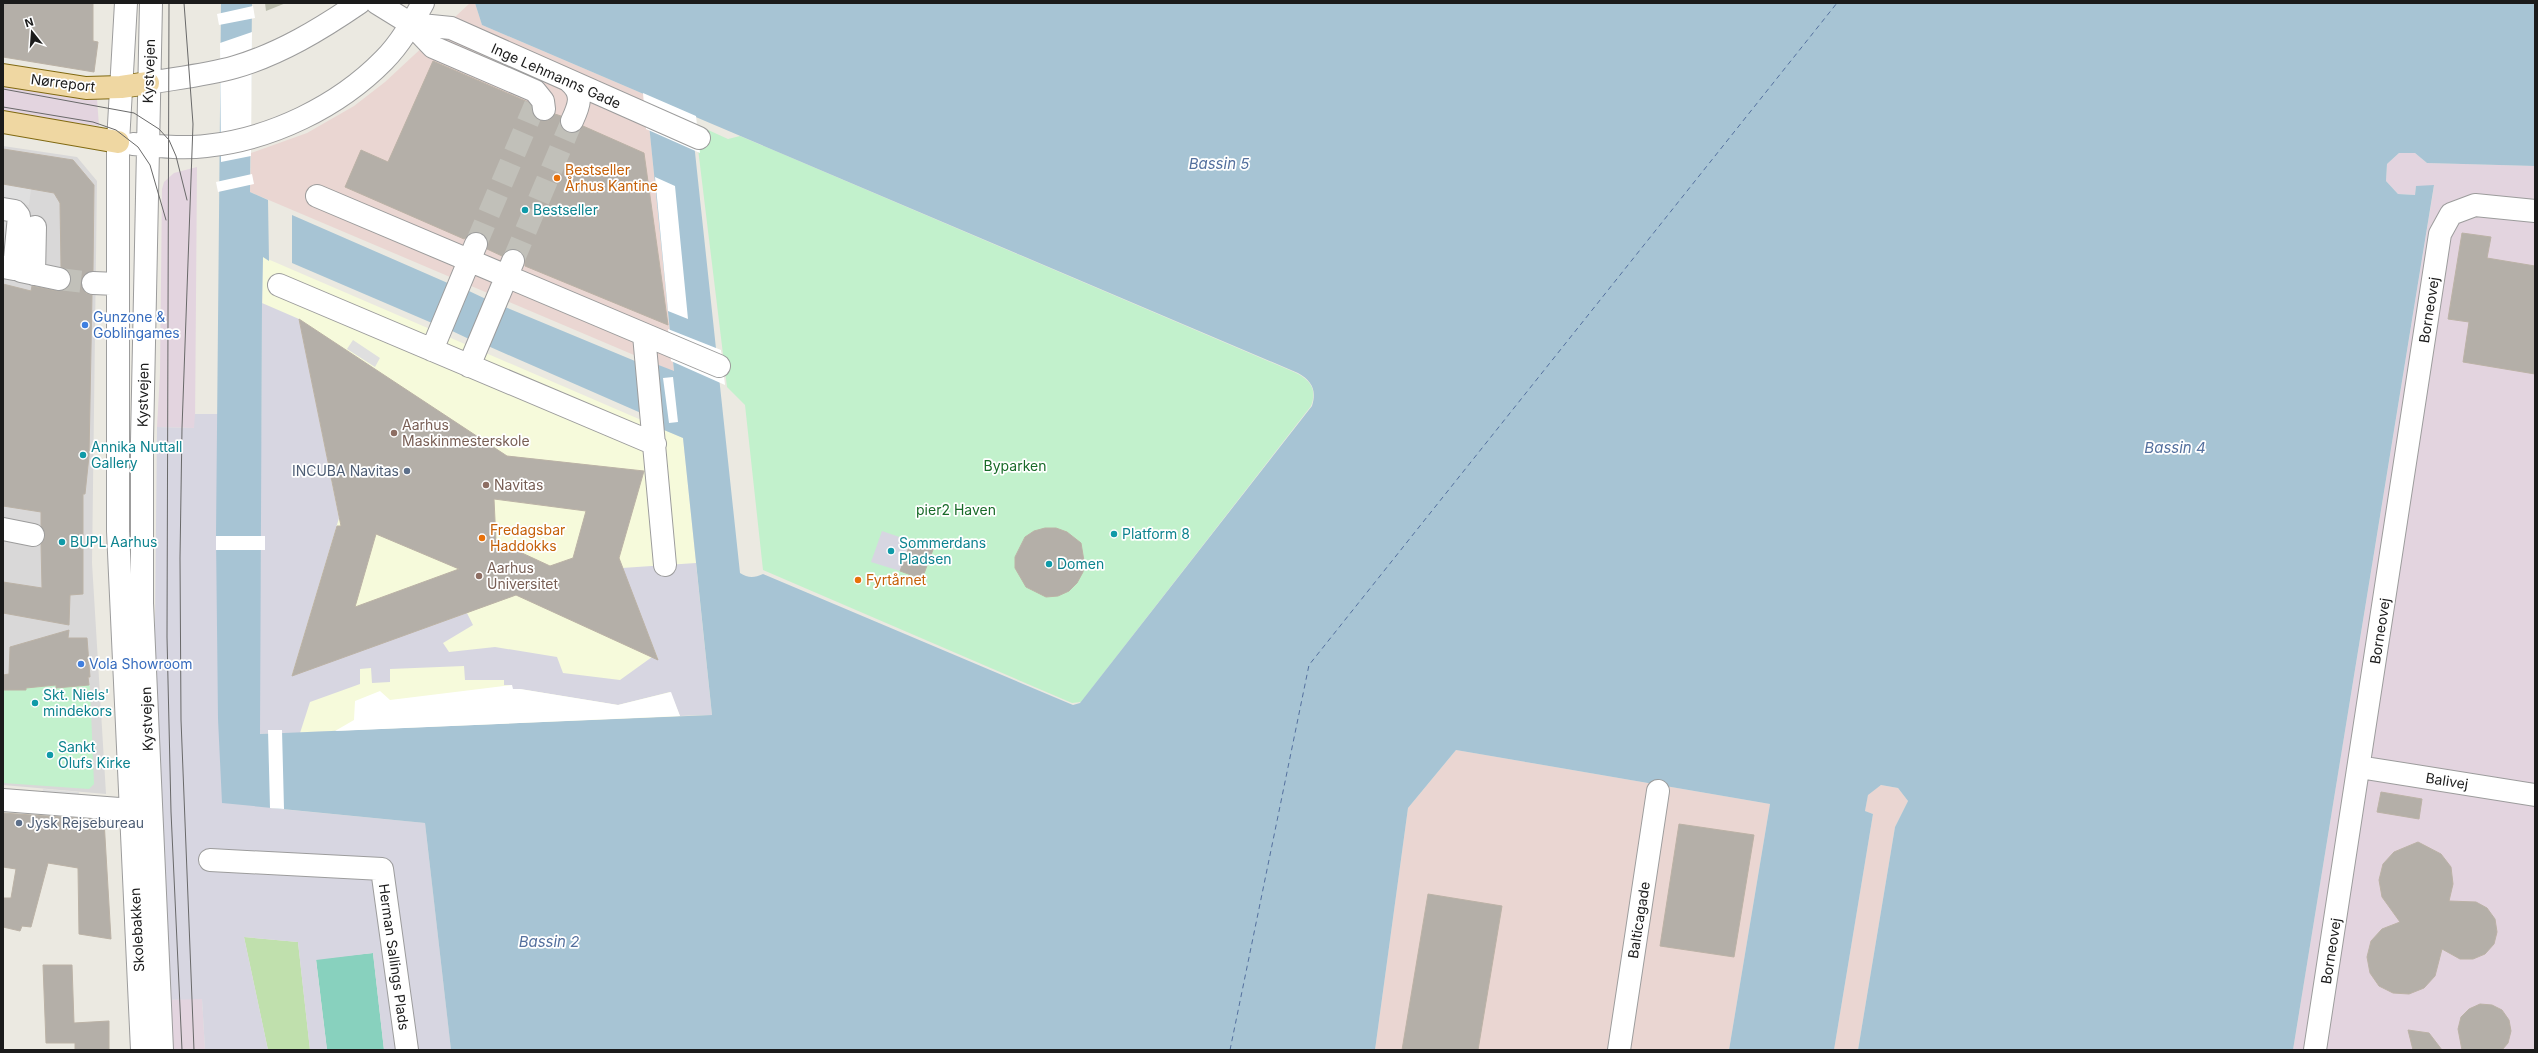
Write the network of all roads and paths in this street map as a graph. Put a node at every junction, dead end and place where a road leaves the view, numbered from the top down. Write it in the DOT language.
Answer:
graph roads {
  1 [pos="126,3"];
  2 [pos="151,3"];
  3 [pos="359,3"];
  4 [pos="377,3"];
  5 [pos="423,3"];
  6 [pos="411,24"];
  7 [pos="3,75"];
  8 [pos="570,82"];
  9 [pos="148,83"];
  10 [pos="121,87"];
  11 [pos="540,103"];
  12 [pos="568,119"];
  13 [pos="3,122"];
  14 [pos="699,138"];
  15 [pos="118,142"];
  16 [pos="147,145"];
  17 [pos="317,196"];
  18 [pos="3,209"];
  19 [pos="2535,210"];
  20 [pos="35,227"];
  21 [pos="473,253"];
  22 [pos="510,269"];
  23 [pos="17,270"];
  24 [pos="59,279"];
  25 [pos="93,283"];
  26 [pos="118,284"];
  27 [pos="279,285"];
  28 [pos="644,335"];
  29 [pos="432,350"];
  30 [pos="469,366"];
  31 [pos="719,366"];
  32 [pos="655,444"];
  33 [pos="3,529"];
  34 [pos="33,536"];
  35 [pos="665,565"];
  36 [pos="2359,767"];
  37 [pos="1658,791"];
  38 [pos="2535,796"];
  39 [pos="3,800"];
  40 [pos="140,810"];
  41 [pos="210,860"];
  42 [pos="142,1050"];
  43 [pos="162,1050"];
  44 [pos="407,1050"];
  45 [pos="1619,1050"];
  46 [pos="2315,1050"];
  1 -- 10 [label="street, Kystvejen"];
  2 -- 9 [label="street, Kystvejen"];
  3 -- 9 [label="street"];
  4 -- 6 [label="street, Inge Lehmanns Gade"];
  5 -- 6 [label="street"];
  6 -- 8 [label="street, Inge Lehmanns Gade"];
  6 -- 11 [label="street, Inge Lehmanns Gade"];
  6 -- 16 [label="street"];
  7 -- 10 [label="main road, Nørreport"];
  8 -- 12 [label="street"];
  8 -- 14 [label="street, Inge Lehmanns Gade"];
  9 -- 10 [label="main road, Nørreport"];
  9 -- 16 [label="street, Kystvejen"];
  10 -- 15 [label="street, Kystvejen"];
  13 -- 15 [label="main road"];
  15 -- 16 [label="street"];
  15 -- 26 [label="street, Kystvejen"];
  16 -- 40 [label="street, Kystvejen"];
  17 -- 21 [label="street"];
  18 -- 23 [label="street"];
  19 -- 36 [label="street, Borneovej"];
  20 -- 23 [label="street"];
  21 -- 22 [label="street"];
  21 -- 29 [label="street"];
  22 -- 28 [label="street"];
  22 -- 30 [label="street"];
  23 -- 24 [label="street"];
  25 -- 26 [label="street"];
  26 -- 40 [label="street, Kystvejen"];
  27 -- 29 [label="street"];
  28 -- 31 [label="street"];
  28 -- 32 [label="street"];
  29 -- 30 [label="street"];
  30 -- 32 [label="street"];
  32 -- 35 [label="street"];
  33 -- 34 [label="street"];
  36 -- 38 [label="street, Balivej"];
  36 -- 46 [label="street, Borneovej"];
  37 -- 45 [label="street, Balticagade"];
  39 -- 40 [label="street"];
  40 -- 42 [label="street, Skolebakken"];
  40 -- 43 [label="street, Skolebakken"];
  41 -- 44 [label="street, Herman Sallings Plads"];
}
